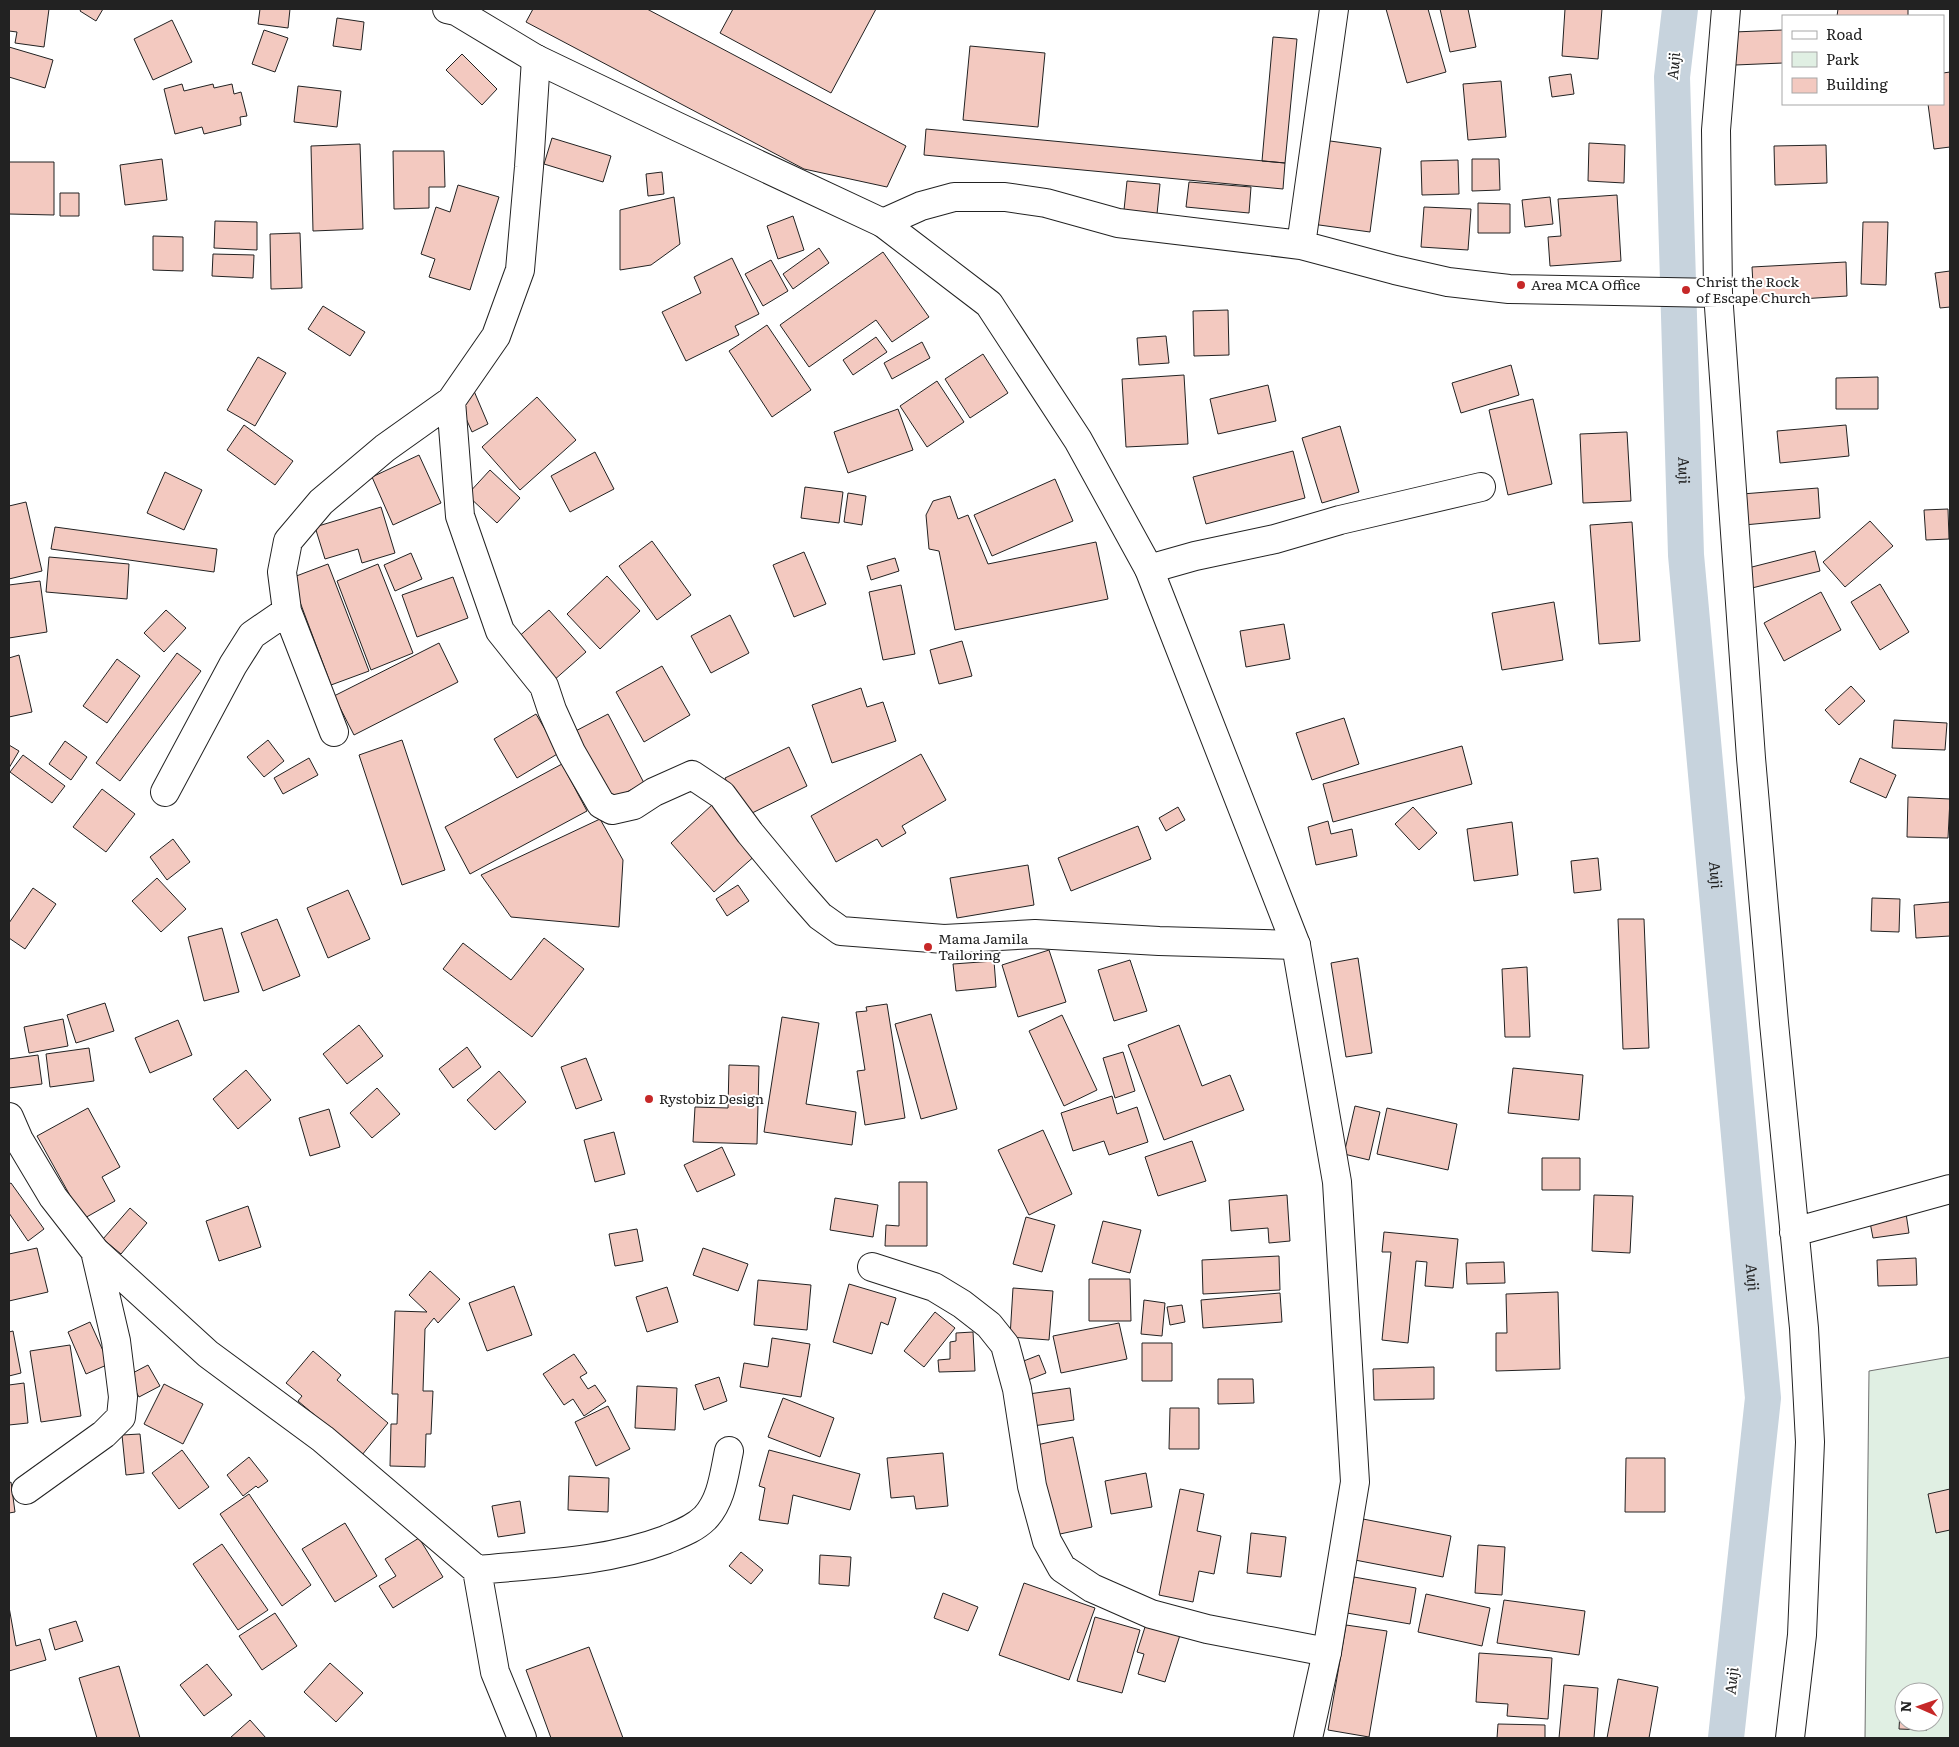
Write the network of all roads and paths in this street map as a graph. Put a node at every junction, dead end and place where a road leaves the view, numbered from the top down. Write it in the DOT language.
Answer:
graph roads {
  1 [pos="453,9"];
  2 [pos="1334,9"];
  3 [pos="1726,9"];
  4 [pos="536,59"];
  5 [pos="883,223"];
  6 [pos="1301,245"];
  7 [pos="1709,292"];
  8 [pos="451,401"];
  9 [pos="1481,487"];
  10 [pos="1149,569"];
  11 [pos="287,611"];
  12 [pos="334,732"];
  13 [pos="165,792"];
  14 [pos="1296,944"];
  15 [pos="9,1117"];
  16 [pos="1950,1189"];
  17 [pos="1794,1232"];
  18 [pos="95,1251"];
  19 [pos="872,1267"];
  20 [pos="729,1450"];
  21 [pos="26,1490"];
  22 [pos="477,1570"];
  23 [pos="1327,1652"];
  24 [pos="522,1738"];
  25 [pos="1308,1738"];
  26 [pos="1790,1738"];
  1 -- 4 [label="street"];
  2 -- 6 [label="street"];
  3 -- 7 [label="street"];
  4 -- 5 [label="street"];
  4 -- 8 [label="street"];
  5 -- 6 [label="street"];
  5 -- 10 [label="street"];
  6 -- 7 [label="street"];
  7 -- 17 [label="street"];
  8 -- 11 [label="street"];
  8 -- 14 [label="street"];
  9 -- 10 [label="street"];
  10 -- 14 [label="street"];
  11 -- 12 [label="street"];
  11 -- 13 [label="street"];
  14 -- 23 [label="street"];
  15 -- 18 [label="street"];
  16 -- 17 [label="street"];
  17 -- 26 [label="street"];
  18 -- 21 [label="street"];
  18 -- 22 [label="street"];
  19 -- 23 [label="street"];
  20 -- 22 [label="street"];
  22 -- 24 [label="street"];
  23 -- 25 [label="street"];
}
